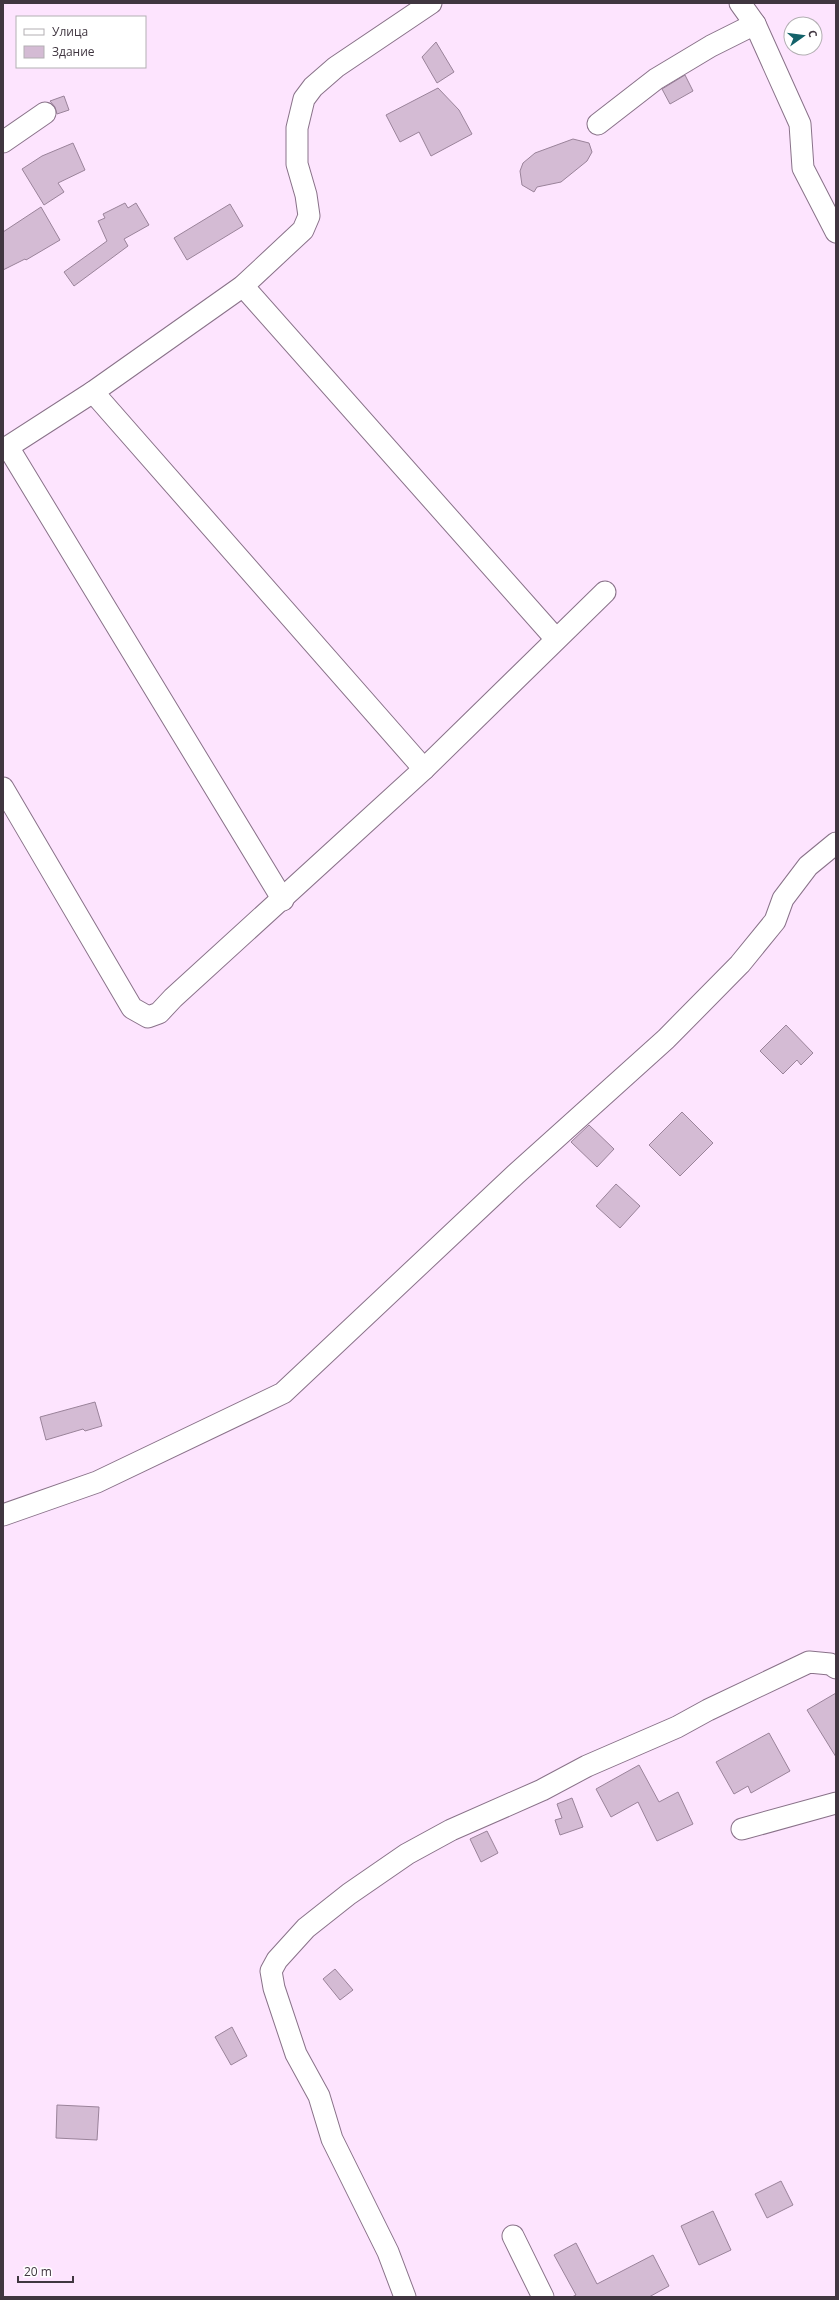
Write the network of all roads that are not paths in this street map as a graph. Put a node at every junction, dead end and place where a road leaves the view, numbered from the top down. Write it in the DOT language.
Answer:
graph roads {
  1 [pos="431,3"];
  2 [pos="740,3"];
  3 [pos="755,24"];
  4 [pos="45,113"];
  5 [pos="598,124"];
  6 [pos="3,142"];
  7 [pos="834,224"];
  8 [pos="243,286"];
  9 [pos="93,392"];
  10 [pos="6,448"];
  11 [pos="605,592"];
  12 [pos="556,639"];
  13 [pos="424,769"];
  14 [pos="3,788"];
  15 [pos="836,843"];
  16 [pos="283,900"];
  17 [pos="3,1515"];
  18 [pos="836,1668"];
  19 [pos="836,1803"];
  20 [pos="742,1829"];
  21 [pos="512,2236"];
  22 [pos="405,2297"];
  23 [pos="543,2297"];
  1 -- 8 [label="street"];
  2 -- 3 [label="street"];
  3 -- 5 [label="street"];
  3 -- 7 [label="street"];
  4 -- 6 [label="street"];
  8 -- 9 [label="street"];
  8 -- 12 [label="street"];
  9 -- 10 [label="street"];
  9 -- 13 [label="street"];
  10 -- 16 [label="street"];
  11 -- 12 [label="street"];
  12 -- 13 [label="street"];
  13 -- 16 [label="street"];
  14 -- 16 [label="street"];
  15 -- 17 [label="street"];
  18 -- 22 [label="street"];
  19 -- 20 [label="street"];
  21 -- 23 [label="street"];
}
